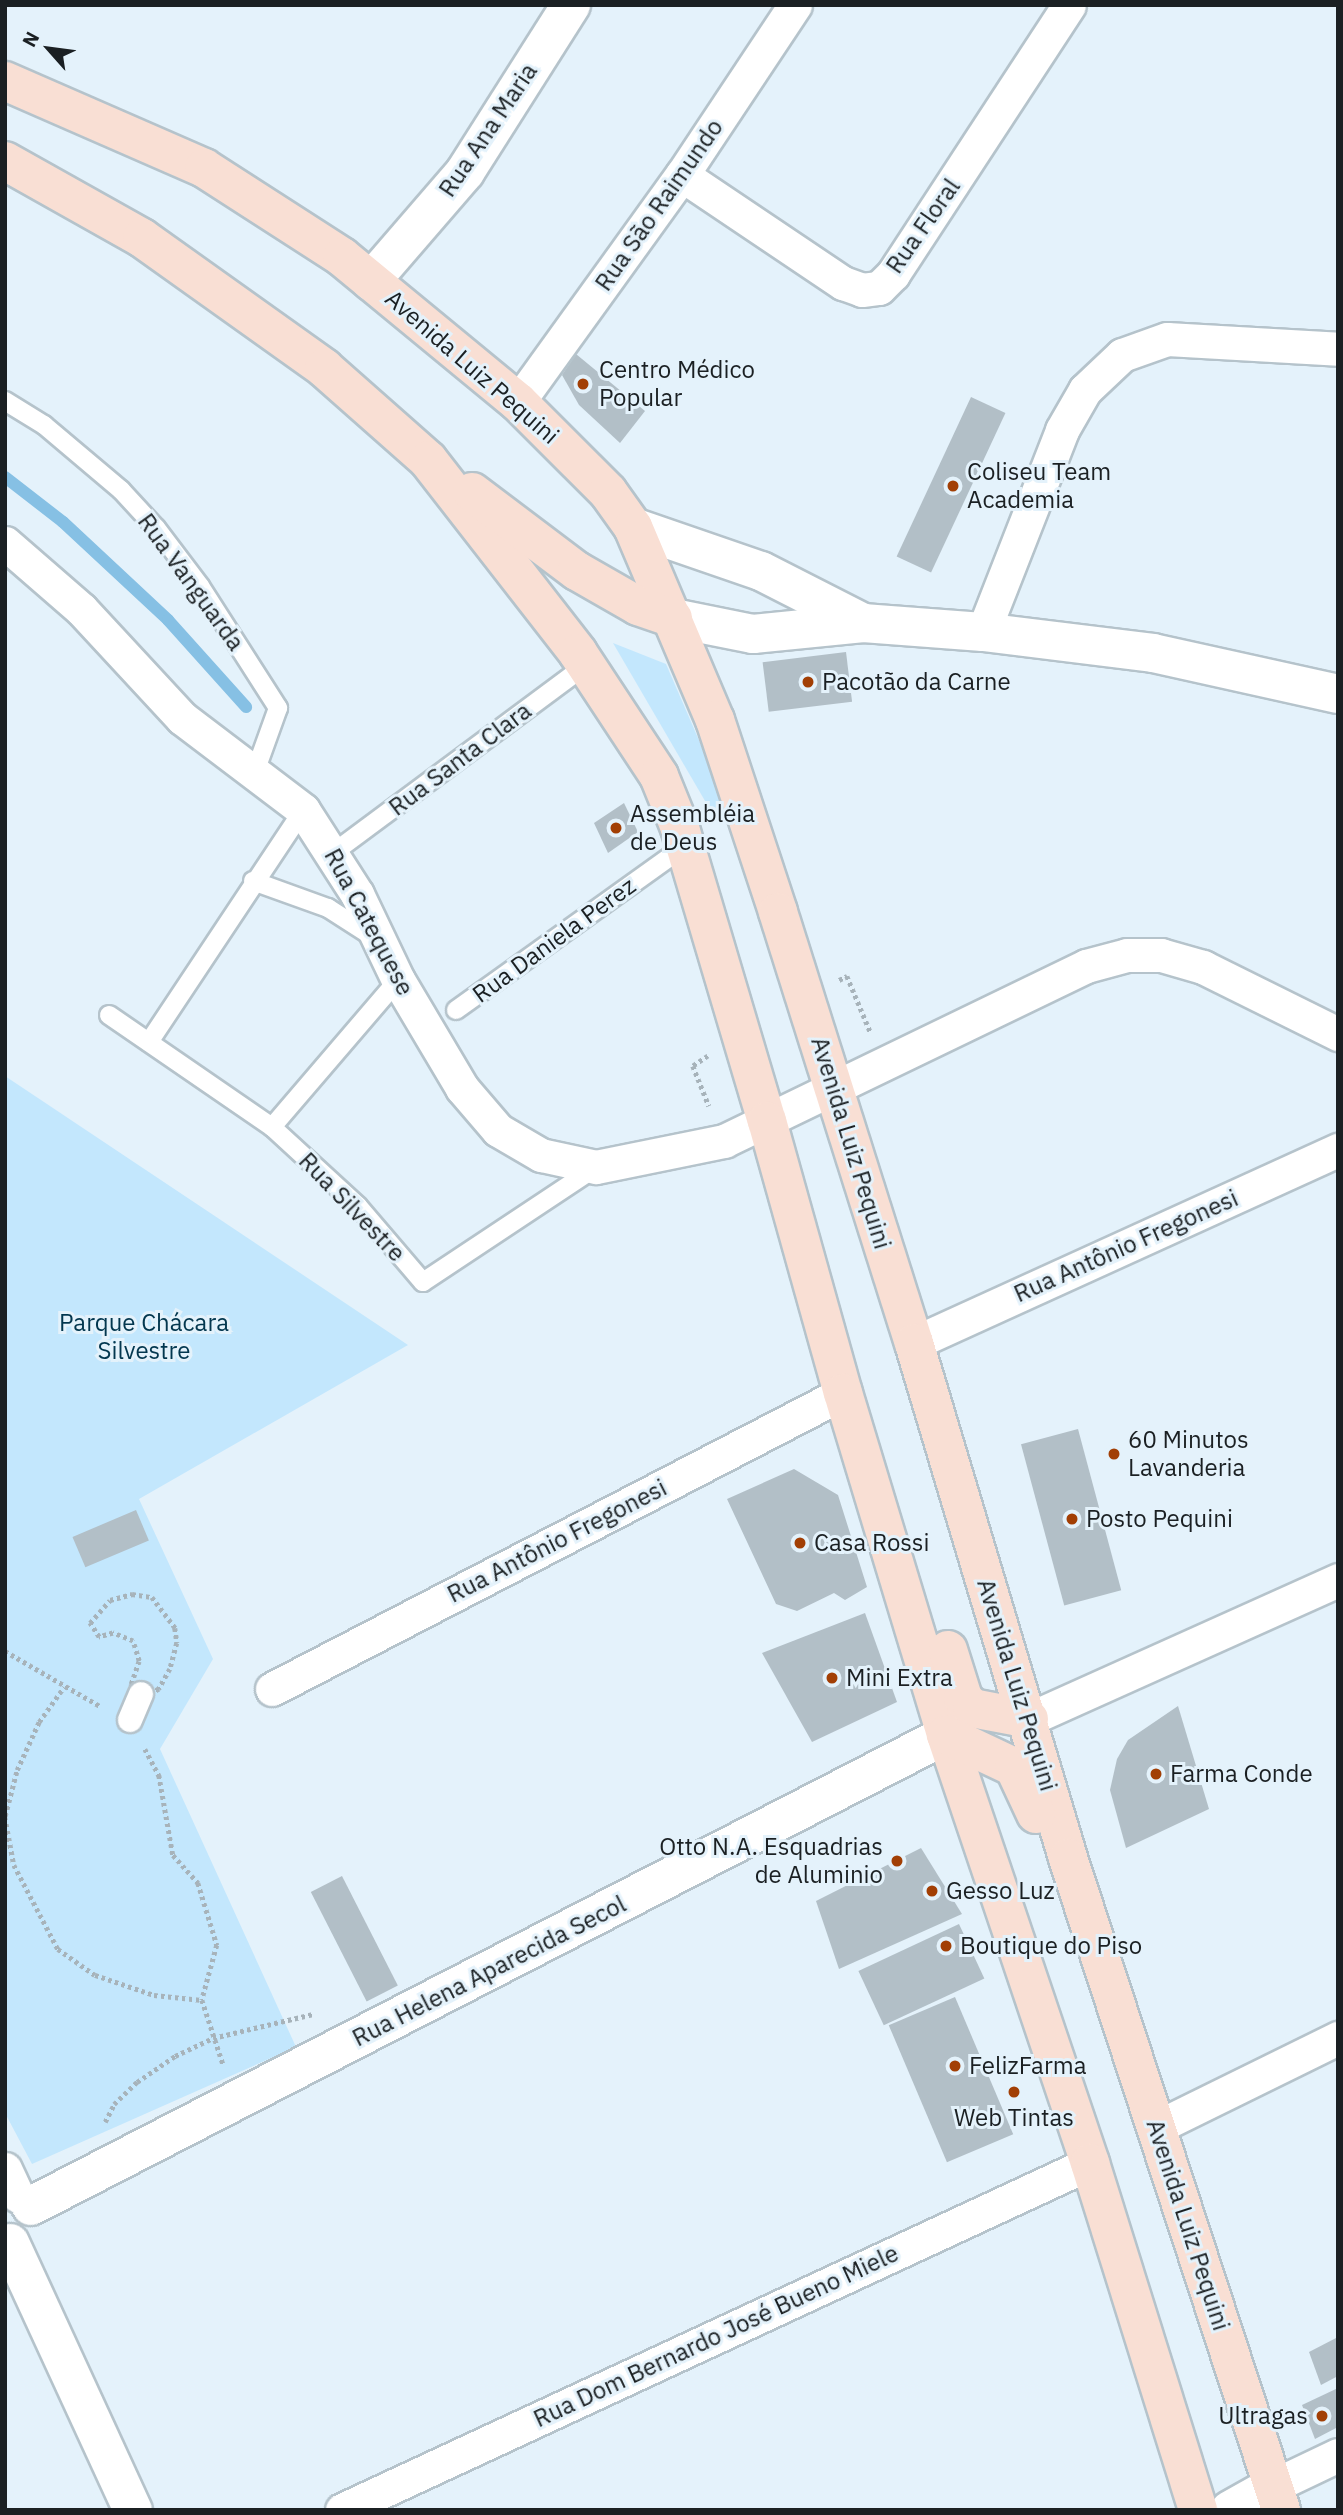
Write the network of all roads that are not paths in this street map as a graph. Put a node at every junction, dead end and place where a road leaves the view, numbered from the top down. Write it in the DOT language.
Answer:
graph roads {
  1 [pos="571,5"];
  2 [pos="795,5"];
  3 [pos="1069,5"];
  4 [pos="5,81"];
  5 [pos="5,161"];
  6 [pos="682,175"];
  7 [pos="371,281"];
  8 [pos="1338,349"];
  9 [pos="5,401"];
  10 [pos="519,402"];
  11 [pos="428,460"];
  12 [pos="634,527"];
  13 [pos="5,543"];
  14 [pos="673,618"];
  15 [pos="863,623"];
  16 [pos="983,632"];
  17 [pos="586,665"];
  18 [pos="1338,694"];
  19 [pos="255,772"];
  20 [pos="303,810"];
  21 [pos="685,846"];
  22 [pos="333,853"];
  23 [pos="253,881"];
  24 [pos="384,948"];
  25 [pos="398,980"];
  26 [pos="456,1010"];
  27 [pos="110,1016"];
  28 [pos="1338,1034"];
  29 [pos="149,1042"];
  30 [pos="833,1088"];
  31 [pos="768,1121"];
  32 [pos="272,1127"];
  33 [pos="1338,1150"];
  34 [pos="596,1167"];
  35 [pos="914,1343"];
  36 [pos="843,1393"];
  37 [pos="1338,1580"];
  38 [pos="272,1689"];
  39 [pos="141,1694"];
  40 [pos="1029,1719"];
  41 [pos="130,1720"];
  42 [pos="946,1735"];
  43 [pos="1112,1996"];
  44 [pos="1338,2038"];
  45 [pos="1157,2127"];
  46 [pos="1090,2163"];
  47 [pos="14,2212"];
  48 [pos="1338,2455"];
  49 [pos="1277,2498"];
  50 [pos="133,2510"];
  51 [pos="342,2510"];
  52 [pos="1198,2510"];
  53 [pos="1230,2510"];
  1 -- 7 [label="street, Rua Ana Maria"];
  2 -- 6 [label="street, Rua São Raimundo"];
  3 -- 6 [label="street, Rua Floral"];
  4 -- 7 [label="main road, Avenida Luiz Pequini"];
  5 -- 11 [label="main road"];
  6 -- 10 [label="street, Rua São Raimundo"];
  7 -- 10 [label="main road, Avenida Luiz Pequini"];
  8 -- 16 [label="street"];
  9 -- 19 [label="lane, Rua Vanguarda"];
  10 -- 12 [label="main road, Avenida Luiz Pequini"];
  11 -- 14 [label="main road"];
  11 -- 17 [label="main road"];
  12 -- 14 [label="main road, Avenida Luiz Pequini"];
  12 -- 15 [label="street"];
  13 -- 19 [label="street, Rua Catequese"];
  14 -- 15 [label="street"];
  14 -- 30 [label="main road, Avenida Luiz Pequini"];
  15 -- 16 [label="street"];
  16 -- 18 [label="street"];
  17 -- 21 [label="main road"];
  17 -- 22 [label="lane, Rua Santa Clara"];
  19 -- 20 [label="street, Rua Catequese"];
  20 -- 22 [label="street, Rua Catequese"];
  20 -- 23 [label="lane"];
  21 -- 26 [label="lane, Rua Daniela Perez"];
  21 -- 31 [label="main road"];
  22 -- 24 [label="street, Rua Catequese"];
  23 -- 24 [label="lane"];
  23 -- 29 [label="lane"];
  24 -- 25 [label="street, Rua Catequese"];
  25 -- 32 [label="lane"];
  25 -- 34 [label="street, Rua Catequese"];
  27 -- 29 [label="lane, Rua Silvestre"];
  28 -- 30 [label="street, Rua Catequese"];
  29 -- 32 [label="lane, Rua Silvestre"];
  30 -- 31 [label="street, Rua Catequese"];
  30 -- 35 [label="main road, Avenida Luiz Pequini"];
  31 -- 34 [label="street, Rua Catequese"];
  31 -- 36 [label="main road"];
  32 -- 34 [label="lane, Rua Silvestre"];
  33 -- 35 [label="street, Rua Antônio Fregonesi"];
  35 -- 40 [label="main road, Avenida Luiz Pequini"];
  36 -- 38 [label="street, Rua Antônio Fregonesi"];
  36 -- 40 [label="main road"];
  36 -- 42 [label="main road"];
  37 -- 40 [label="street"];
  39 -- 41 [label="street"];
  40 -- 43 [label="main road, Avenida Luiz Pequini"];
  42 -- 43 [label="main road"];
  42 -- 46 [label="main road"];
  42 -- 47 [label="street, Rua Helena Aparecida Secol"];
  43 -- 45 [label="main road, Avenida Luiz Pequini"];
  44 -- 45 [label="street"];
  45 -- 49 [label="main road, Avenida Luiz Pequini"];
  46 -- 51 [label="street, Rua Dom Bernardo José Bueno Miele"];
  46 -- 52 [label="main road"];
  47 -- 50 [label="street"];
  48 -- 49 [label="street"];
  49 -- 53 [label="street"];
}
